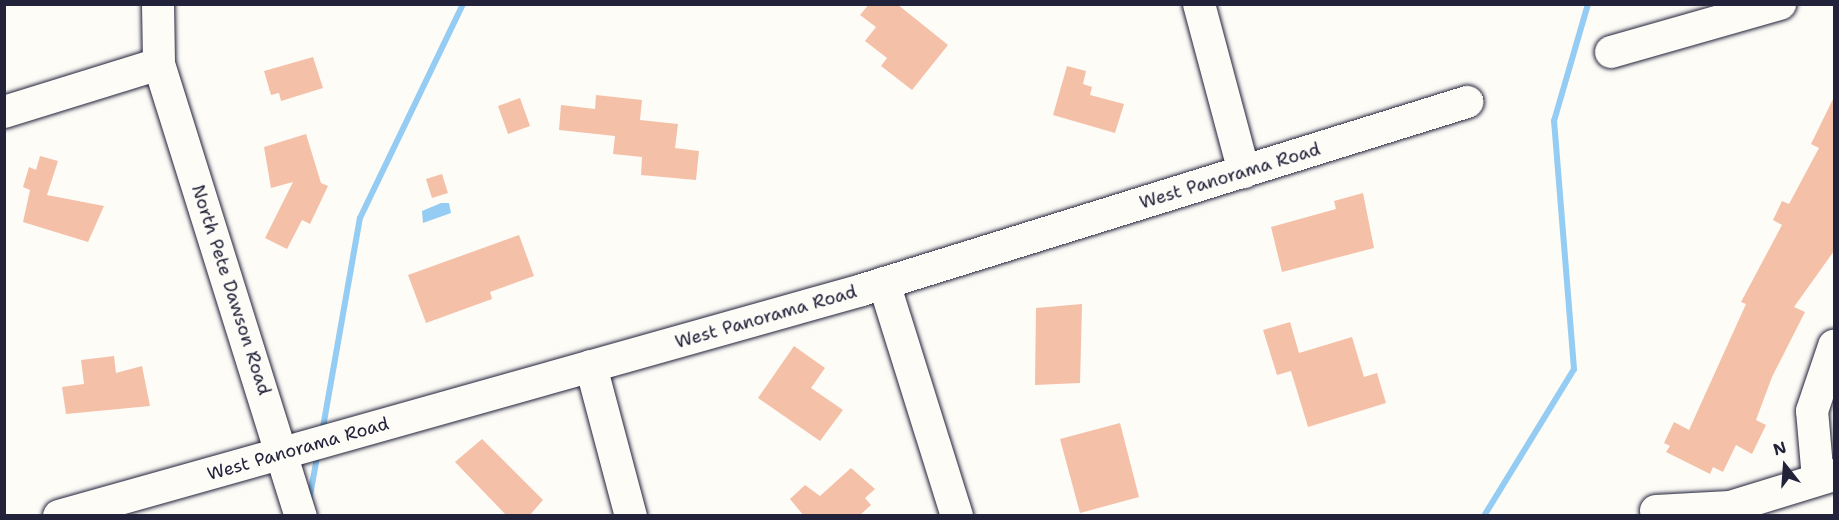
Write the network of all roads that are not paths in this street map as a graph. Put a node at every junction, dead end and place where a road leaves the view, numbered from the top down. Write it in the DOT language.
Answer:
graph roads {
  1 [pos="158,4"];
  2 [pos="1199,4"];
  3 [pos="1780,4"];
  4 [pos="1611,52"];
  5 [pos="159,64"];
  6 [pos="1467,102"];
  7 [pos="4,112"];
  8 [pos="1244,171"];
  9 [pos="885,283"];
  10 [pos="1834,346"];
  11 [pos="591,366"];
  12 [pos="282,453"];
  13 [pos="1826,477"];
  14 [pos="1656,511"];
  15 [pos="59,516"];
  16 [pos="301,516"];
  17 [pos="631,516"];
  18 [pos="957,516"];
  1 -- 5 [label="street, North Pete Dawson Road"];
  2 -- 8 [label="street"];
  3 -- 4 [label="street"];
  5 -- 7 [label="street"];
  5 -- 12 [label="street, North Pete Dawson Road"];
  6 -- 8 [label="street, West Panorama Road"];
  8 -- 9 [label="street, West Panorama Road"];
  9 -- 11 [label="street, West Panorama Road"];
  9 -- 18 [label="street"];
  10 -- 13 [label="street"];
  11 -- 12 [label="street, West Panorama Road"];
  11 -- 17 [label="street"];
  12 -- 15 [label="street, West Panorama Road"];
  12 -- 16 [label="street, North Pete Dawson Road"];
  13 -- 14 [label="street"];
}
